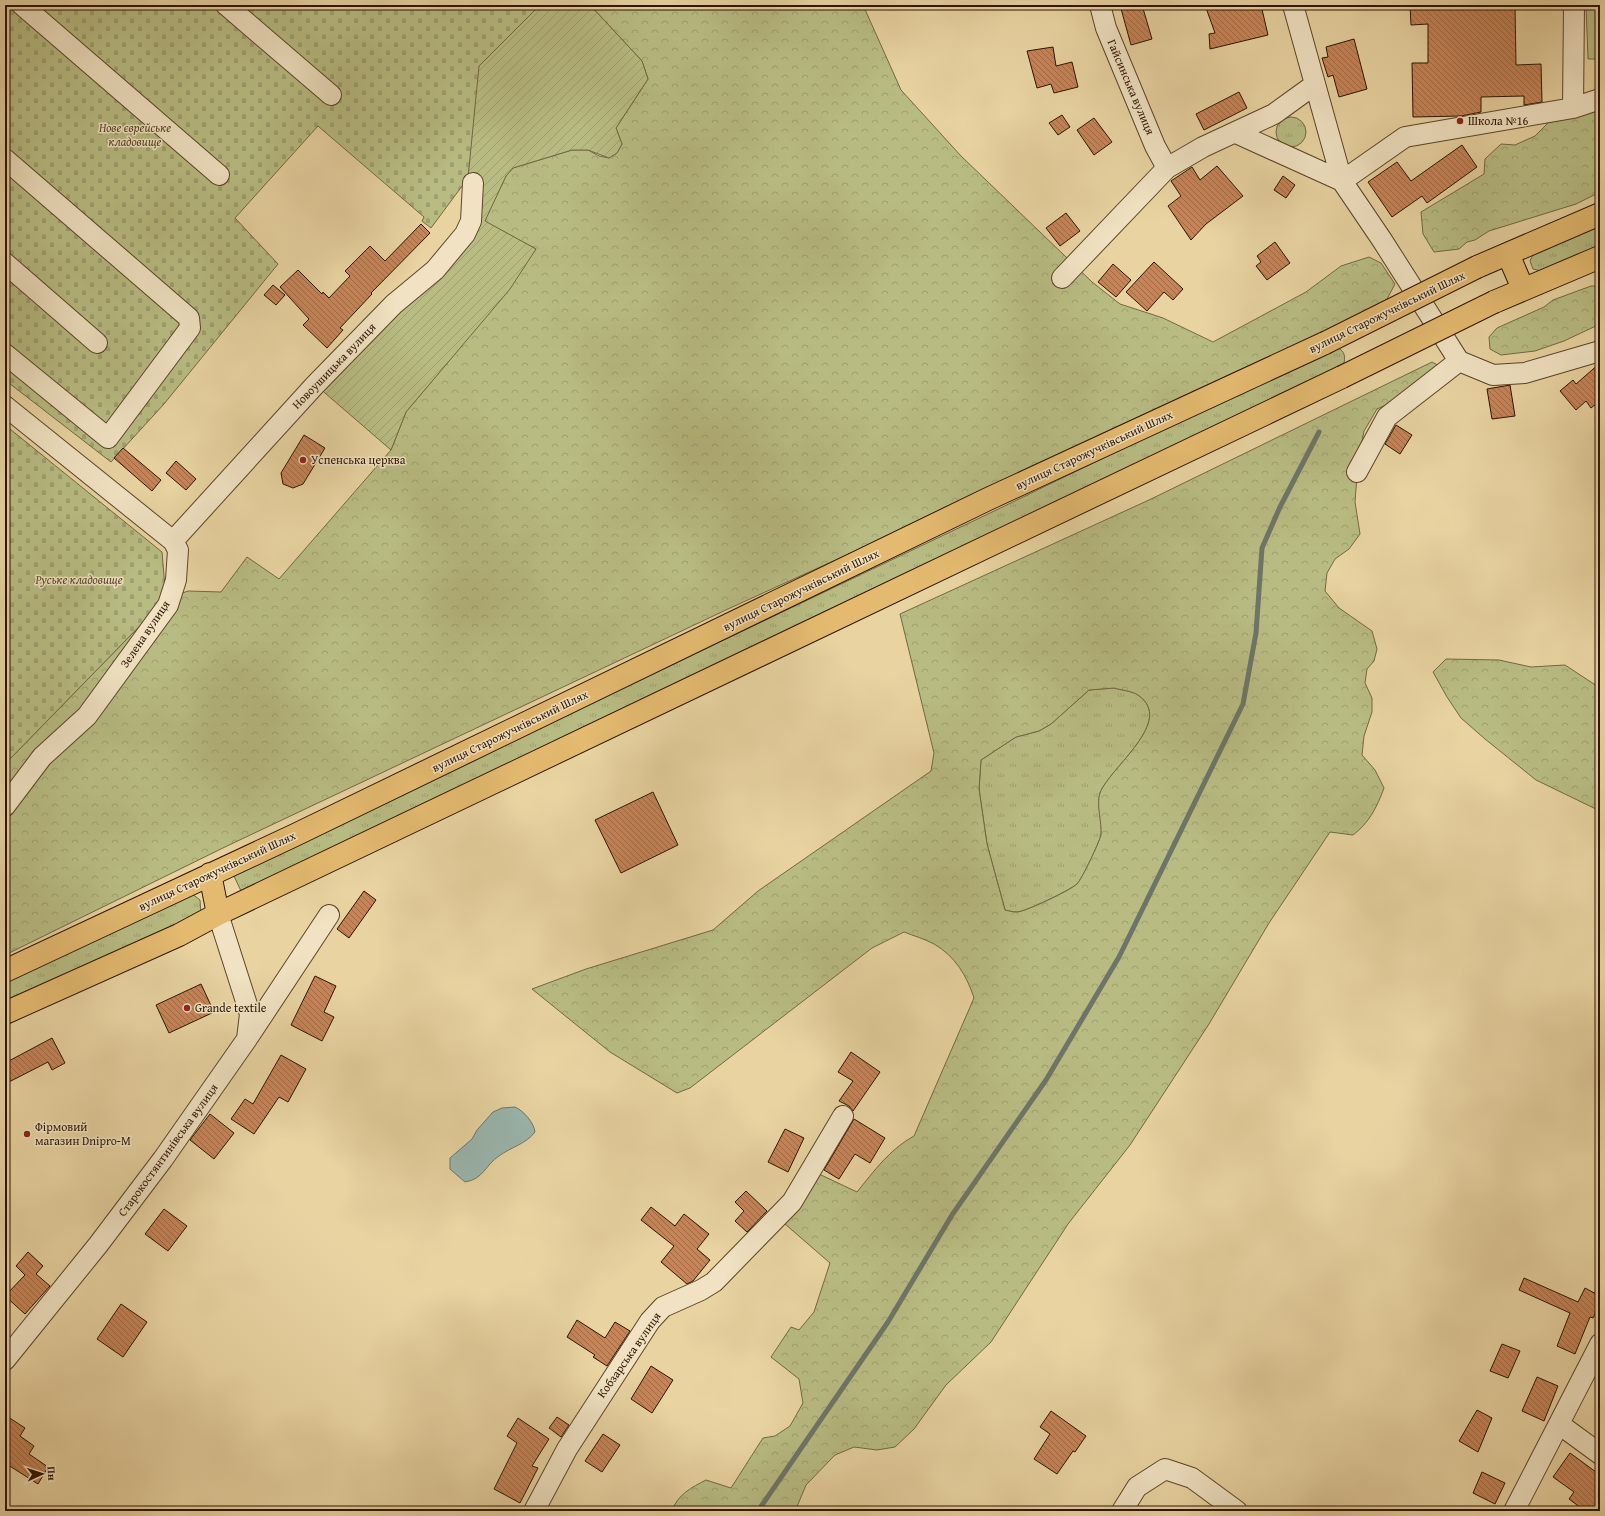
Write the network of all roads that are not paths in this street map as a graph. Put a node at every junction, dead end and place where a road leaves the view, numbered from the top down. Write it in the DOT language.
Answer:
graph roads {
  1 [pos="22,5"];
  2 [pos="226,5"];
  3 [pos="1100,5"];
  4 [pos="1293,5"];
  5 [pos="1574,5"];
  6 [pos="1314,85"];
  7 [pos="331,95"];
  8 [pos="1600,99"];
  9 [pos="1574,108"];
  10 [pos="1236,133"];
  11 [pos="5,159"];
  12 [pos="1167,168"];
  13 [pos="219,175"];
  14 [pos="1342,181"];
  15 [pos="473,183"];
  16 [pos="1600,214"];
  17 [pos="1508,254"];
  18 [pos="1600,257"];
  19 [pos="5,263"];
  20 [pos="1062,278"];
  21 [pos="1523,289"];
  22 [pos="97,343"];
  23 [pos="1600,351"];
  24 [pos="5,354"];
  25 [pos="1459,361"];
  26 [pos="5,406"];
  27 [pos="1357,472"];
  28 [pos="173,541"];
  29 [pos="5,806"];
  30 [pos="210,874"];
  31 [pos="218,914"];
  32 [pos="329,915"];
  33 [pos="5,971"];
  34 [pos="5,1013"];
  35 [pos="247,1039"];
  36 [pos="843,1116"];
  37 [pos="1600,1344"];
  38 [pos="5,1360"];
  39 [pos="1559,1424"];
  40 [pos="1600,1454"];
  41 [pos="534,1511"];
  42 [pos="1122,1511"];
  43 [pos="1237,1511"];
  44 [pos="1514,1511"];
  1 -- 13 [label="street"];
  2 -- 7 [label="street"];
  3 -- 12 [label="street, Гайсинська вулиця"];
  4 -- 6 [label="street"];
  5 -- 9 [label="street"];
  6 -- 10 [label="street"];
  6 -- 14 [label="street"];
  8 -- 9 [label="street"];
  9 -- 14 [label="street"];
  10 -- 12 [label="street"];
  10 -- 14 [label="street"];
  11 -- 24 [label="street"];
  12 -- 20 [label="street"];
  14 -- 25 [label="street"];
  15 -- 28 [label="street, Новоушицька вулиця"];
  16 -- 17 [label="main road, вулиця Старожучківський Шлях"];
  17 -- 21 [label="main road"];
  17 -- 30 [label="main road, вулиця Старожучківський Шлях, bridge"];
  18 -- 21 [label="main road"];
  19 -- 22 [label="street"];
  21 -- 31 [label="main road, bridge"];
  23 -- 25 [label="street"];
  25 -- 27 [label="street"];
  26 -- 28 [label="street"];
  28 -- 29 [label="street, Зелена вулиця"];
  30 -- 31 [label="main road"];
  30 -- 33 [label="main road, вулиця Старожучківський Шлях"];
  31 -- 34 [label="main road"];
  31 -- 35 [label="street, Старокостянтинівська вулиця"];
  32 -- 35 [label="street"];
  35 -- 38 [label="street, Старокостянтинівська вулиця"];
  36 -- 41 [label="street, Кобзарська вулиця"];
  37 -- 39 [label="street"];
  39 -- 40 [label="street"];
  39 -- 44 [label="street"];
  42 -- 43 [label="street"];
}
